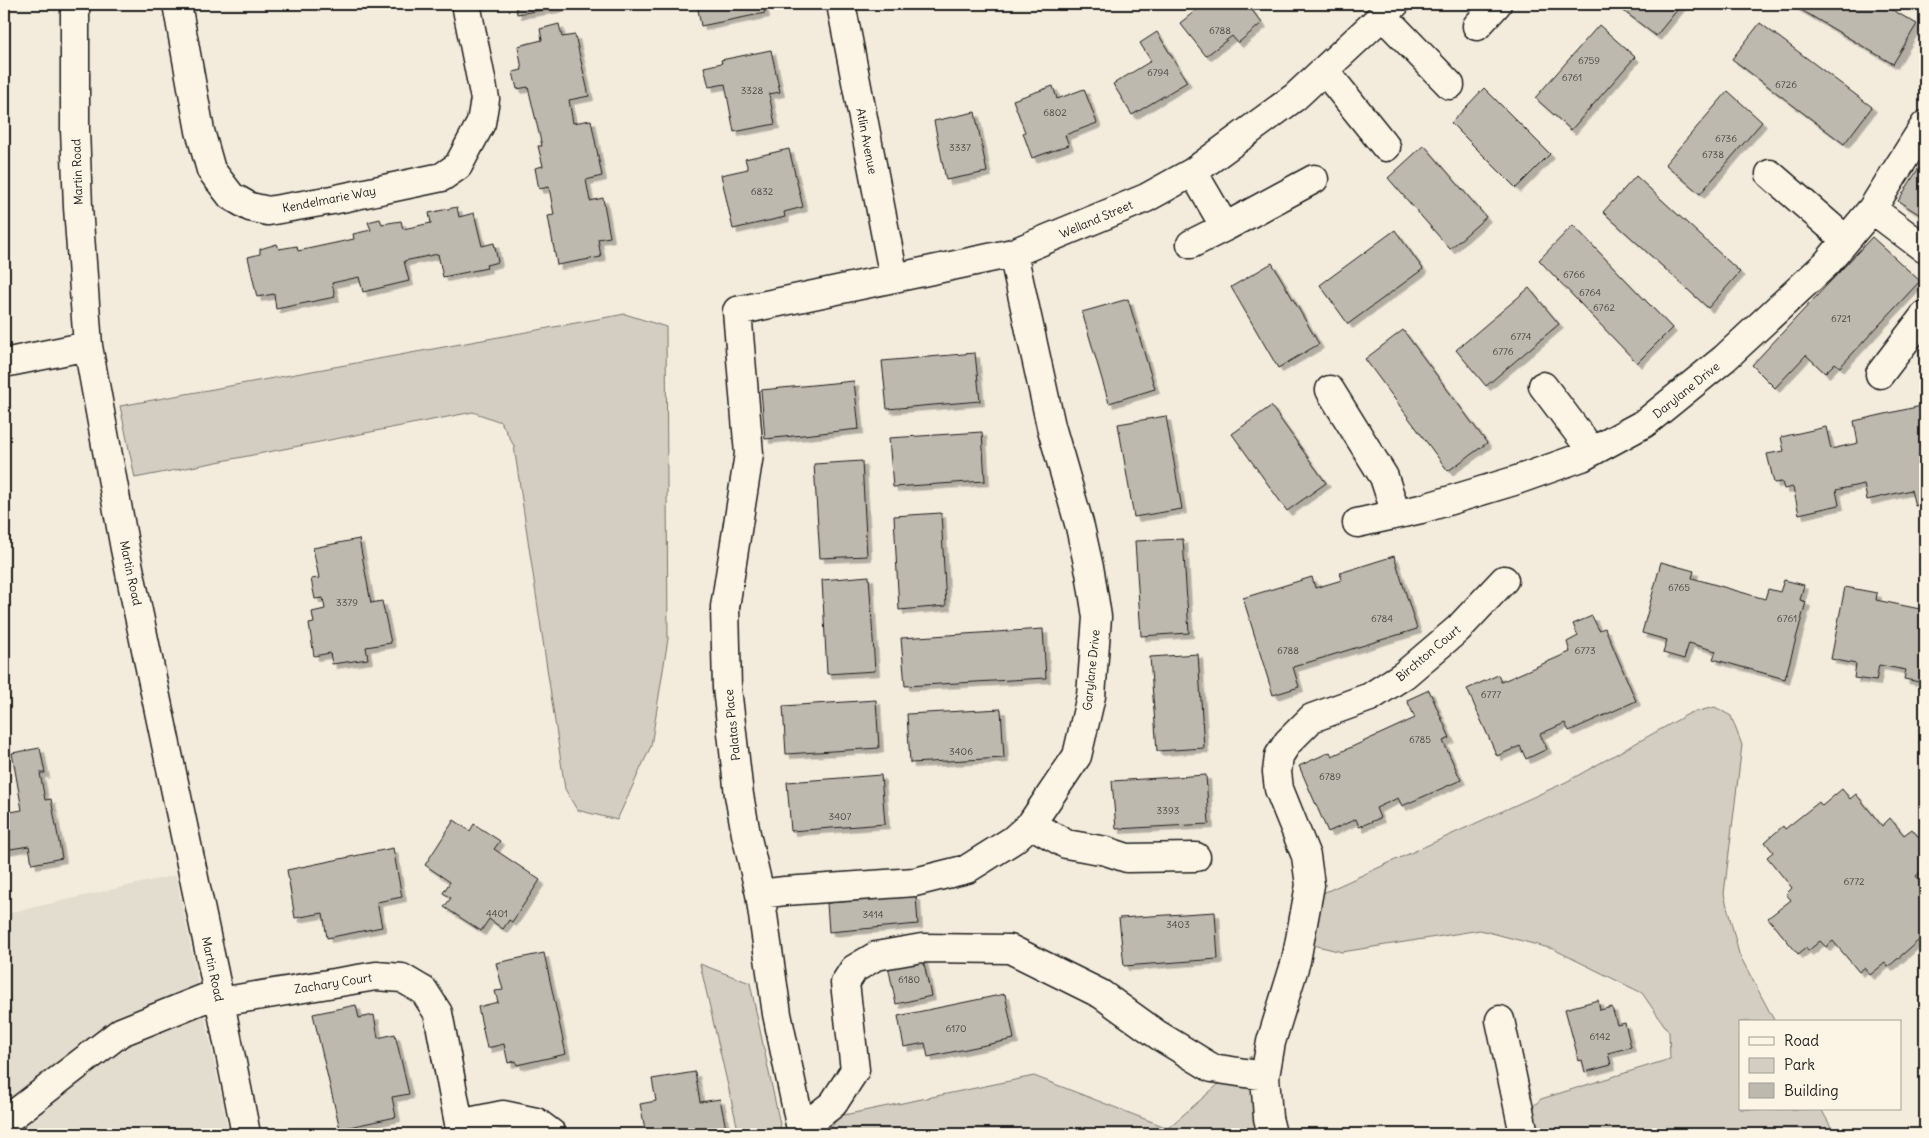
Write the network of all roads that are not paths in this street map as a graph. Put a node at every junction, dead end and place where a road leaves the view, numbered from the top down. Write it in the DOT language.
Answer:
graph roads {
  1 [pos="75,4"];
  2 [pos="177,4"];
  3 [pos="466,4"];
  4 [pos="841,4"];
  5 [pos="1497,4"];
  6 [pos="1389,10"];
  7 [pos="1477,26"];
  8 [pos="1325,72"];
  9 [pos="1450,86"];
  10 [pos="1925,125"];
  11 [pos="1386,147"];
  12 [pos="1193,172"];
  13 [pos="1770,174"];
  14 [pos="1314,179"];
  15 [pos="1872,209"];
  16 [pos="1225,227"];
  17 [pos="1846,240"];
  18 [pos="1191,244"];
  19 [pos="1925,249"];
  20 [pos="1013,253"];
  21 [pos="894,278"];
  22 [pos="737,312"];
  23 [pos="1925,315"];
  24 [pos="88,346"];
  25 [pos="4,364"];
  26 [pos="1880,374"];
  27 [pos="1543,386"];
  28 [pos="1330,390"];
  29 [pos="1592,451"];
  30 [pos="1396,514"];
  31 [pos="1357,523"];
  32 [pos="1504,580"];
  33 [pos="1031,824"];
  34 [pos="1196,857"];
  35 [pos="760,894"];
  36 [pos="219,998"];
  37 [pos="1500,1020"];
  38 [pos="1265,1076"];
  39 [pos="4,1122"];
  40 [pos="460,1129"];
  41 [pos="802,1132"];
  42 [pos="246,1134"];
  43 [pos="552,1134"];
  44 [pos="1272,1134"];
  45 [pos="1524,1134"];
  1 -- 24 [label="street, Martin Road"];
  2 -- 3 [label="street, Kendelmarie Way"];
  4 -- 21 [label="street, Atlin Avenue"];
  5 -- 7 [label="street"];
  6 -- 8 [label="street, Welland Street"];
  6 -- 9 [label="street"];
  8 -- 11 [label="street"];
  8 -- 12 [label="street, Welland Street"];
  10 -- 15 [label="street, Darylane Drive"];
  12 -- 16 [label="street"];
  12 -- 20 [label="street, Welland Street"];
  13 -- 17 [label="street"];
  14 -- 16 [label="street"];
  15 -- 17 [label="street, Darylane Drive"];
  15 -- 19 [label="street"];
  16 -- 18 [label="street"];
  17 -- 29 [label="street, Darylane Drive"];
  20 -- 21 [label="street, Welland Street"];
  20 -- 33 [label="street, Garylane Drive"];
  21 -- 22 [label="street, Welland Street"];
  22 -- 35 [label="street, Palatas Place"];
  23 -- 26 [label="street"];
  24 -- 25 [label="street"];
  24 -- 36 [label="street, Martin Road"];
  27 -- 29 [label="street"];
  28 -- 30 [label="street"];
  29 -- 30 [label="street, Darylane Drive"];
  30 -- 31 [label="street, Darylane Drive"];
  32 -- 38 [label="street, Birchton Court"];
  33 -- 34 [label="street"];
  33 -- 35 [label="street, Garylane Drive"];
  35 -- 41 [label="street, Palatas Place"];
  36 -- 39 [label="street, Zachary Court"];
  36 -- 40 [label="street, Zachary Court"];
  36 -- 42 [label="street, Martin Road"];
  37 -- 45 [label="street"];
  38 -- 41 [label="street"];
  38 -- 44 [label="street"];
  40 -- 43 [label="street, Zachary Court"];
}
